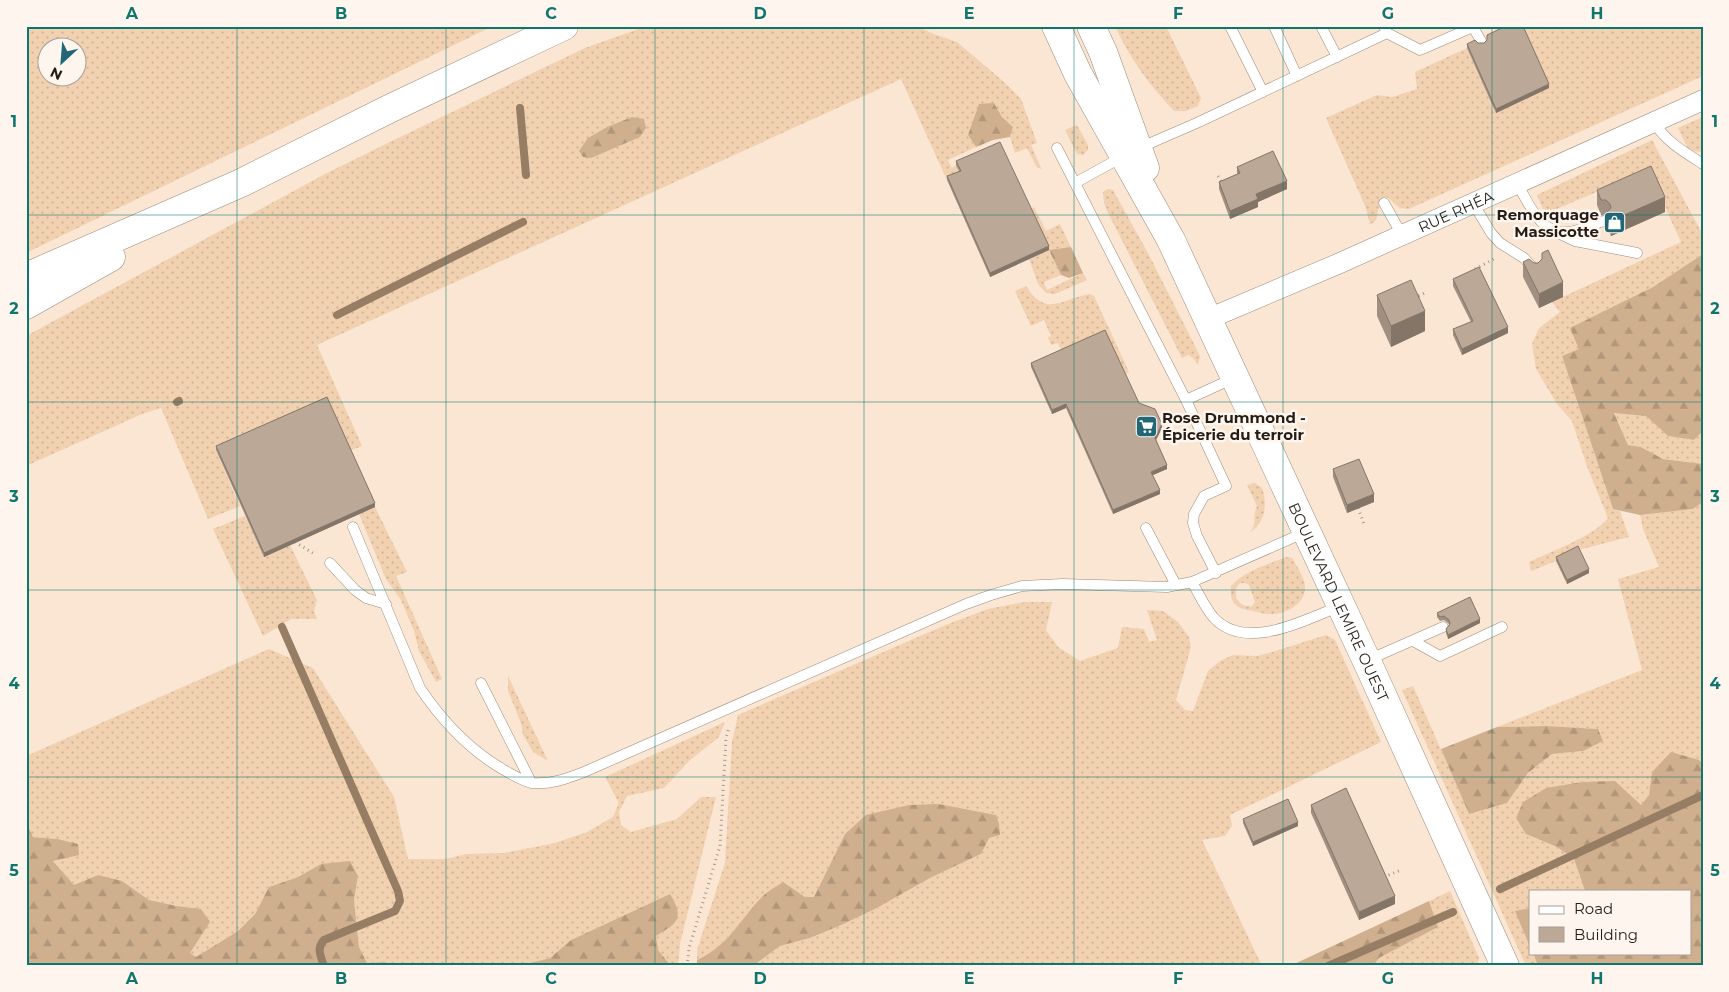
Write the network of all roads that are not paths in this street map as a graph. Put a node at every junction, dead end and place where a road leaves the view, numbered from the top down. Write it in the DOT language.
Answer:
graph roads {
  1 [pos="564,26"];
  2 [pos="1056,26"];
  3 [pos="1091,26"];
  4 [pos="1230,26"];
  5 [pos="1274,26"];
  6 [pos="1321,26"];
  7 [pos="1386,30"];
  8 [pos="1481,41"];
  9 [pos="1337,57"];
  10 [pos="1297,76"];
  11 [pos="1263,92"];
  12 [pos="1703,100"];
  13 [pos="1654,122"];
  14 [pos="1057,148"];
  15 [pos="1131,153"];
  16 [pos="1703,164"];
  17 [pos="241,183"];
  18 [pos="1075,183"];
  19 [pos="1516,183"];
  20 [pos="1384,203"];
  21 [pos="1473,203"];
  22 [pos="1604,221"];
  23 [pos="1552,230"];
  24 [pos="1402,235"];
  25 [pos="1636,253"];
  26 [pos="1536,271"];
  27 [pos="26,277"];
  28 [pos="26,305"];
  29 [pos="1208,319"];
  30 [pos="1235,378"];
  31 [pos="1186,400"];
  32 [pos="353,527"];
  33 [pos="1146,528"];
  34 [pos="1306,531"];
  35 [pos="330,563"];
  36 [pos="1216,573"];
  37 [pos="1192,582"];
  38 [pos="1176,585"];
  39 [pos="386,604"];
  40 [pos="1341,606"];
  41 [pos="1502,626"];
  42 [pos="1443,627"];
  43 [pos="1412,641"];
  44 [pos="1366,661"];
  45 [pos="481,683"];
  46 [pos="531,782"];
  47 [pos="1505,966"];
  1 -- 17 [label="main road"];
  2 -- 15 [label="main road, BOULEVARD LEMIRE OUEST"];
  3 -- 15 [label="main road, BOULEVARD LEMIRE OUEST"];
  4 -- 11 [label="lane"];
  5 -- 10 [label="lane"];
  6 -- 9 [label="lane"];
  7 -- 8 [label="lane"];
  7 -- 9 [label="lane"];
  9 -- 10 [label="lane"];
  10 -- 11 [label="lane"];
  11 -- 15 [label="lane"];
  12 -- 13 [label="street, RUE RHÉA"];
  13 -- 16 [label="lane"];
  13 -- 19 [label="street, RUE RHÉA"];
  14 -- 18 [label="lane"];
  15 -- 18 [label="lane"];
  15 -- 29 [label="main road, BOULEVARD LEMIRE OUEST"];
  17 -- 27 [label="main road"];
  17 -- 28 [label="main road"];
  18 -- 31 [label="lane"];
  19 -- 21 [label="street, RUE RHÉA"];
  19 -- 23 [label="lane"];
  20 -- 24 [label="lane"];
  21 -- 24 [label="street, RUE RHÉA"];
  21 -- 26 [label="lane"];
  22 -- 23 [label="lane"];
  23 -- 25 [label="lane"];
  24 -- 29 [label="street, RUE RHÉA"];
  29 -- 30 [label="main road, BOULEVARD LEMIRE OUEST"];
  30 -- 31 [label="lane"];
  30 -- 34 [label="main road, BOULEVARD LEMIRE OUEST"];
  31 -- 36 [label="lane"];
  32 -- 39 [label="lane"];
  33 -- 38 [label="lane"];
  34 -- 36 [label="lane"];
  34 -- 40 [label="main road, BOULEVARD LEMIRE OUEST"];
  35 -- 39 [label="lane"];
  36 -- 37 [label="lane"];
  37 -- 38 [label="lane"];
  37 -- 40 [label="lane"];
  38 -- 46 [label="lane"];
  39 -- 46 [label="lane"];
  40 -- 44 [label="main road, BOULEVARD LEMIRE OUEST"];
  41 -- 43 [label="lane"];
  42 -- 43 [label="lane"];
  43 -- 44 [label="lane"];
  44 -- 47 [label="main road, BOULEVARD LEMIRE OUEST"];
  45 -- 46 [label="lane"];
}
